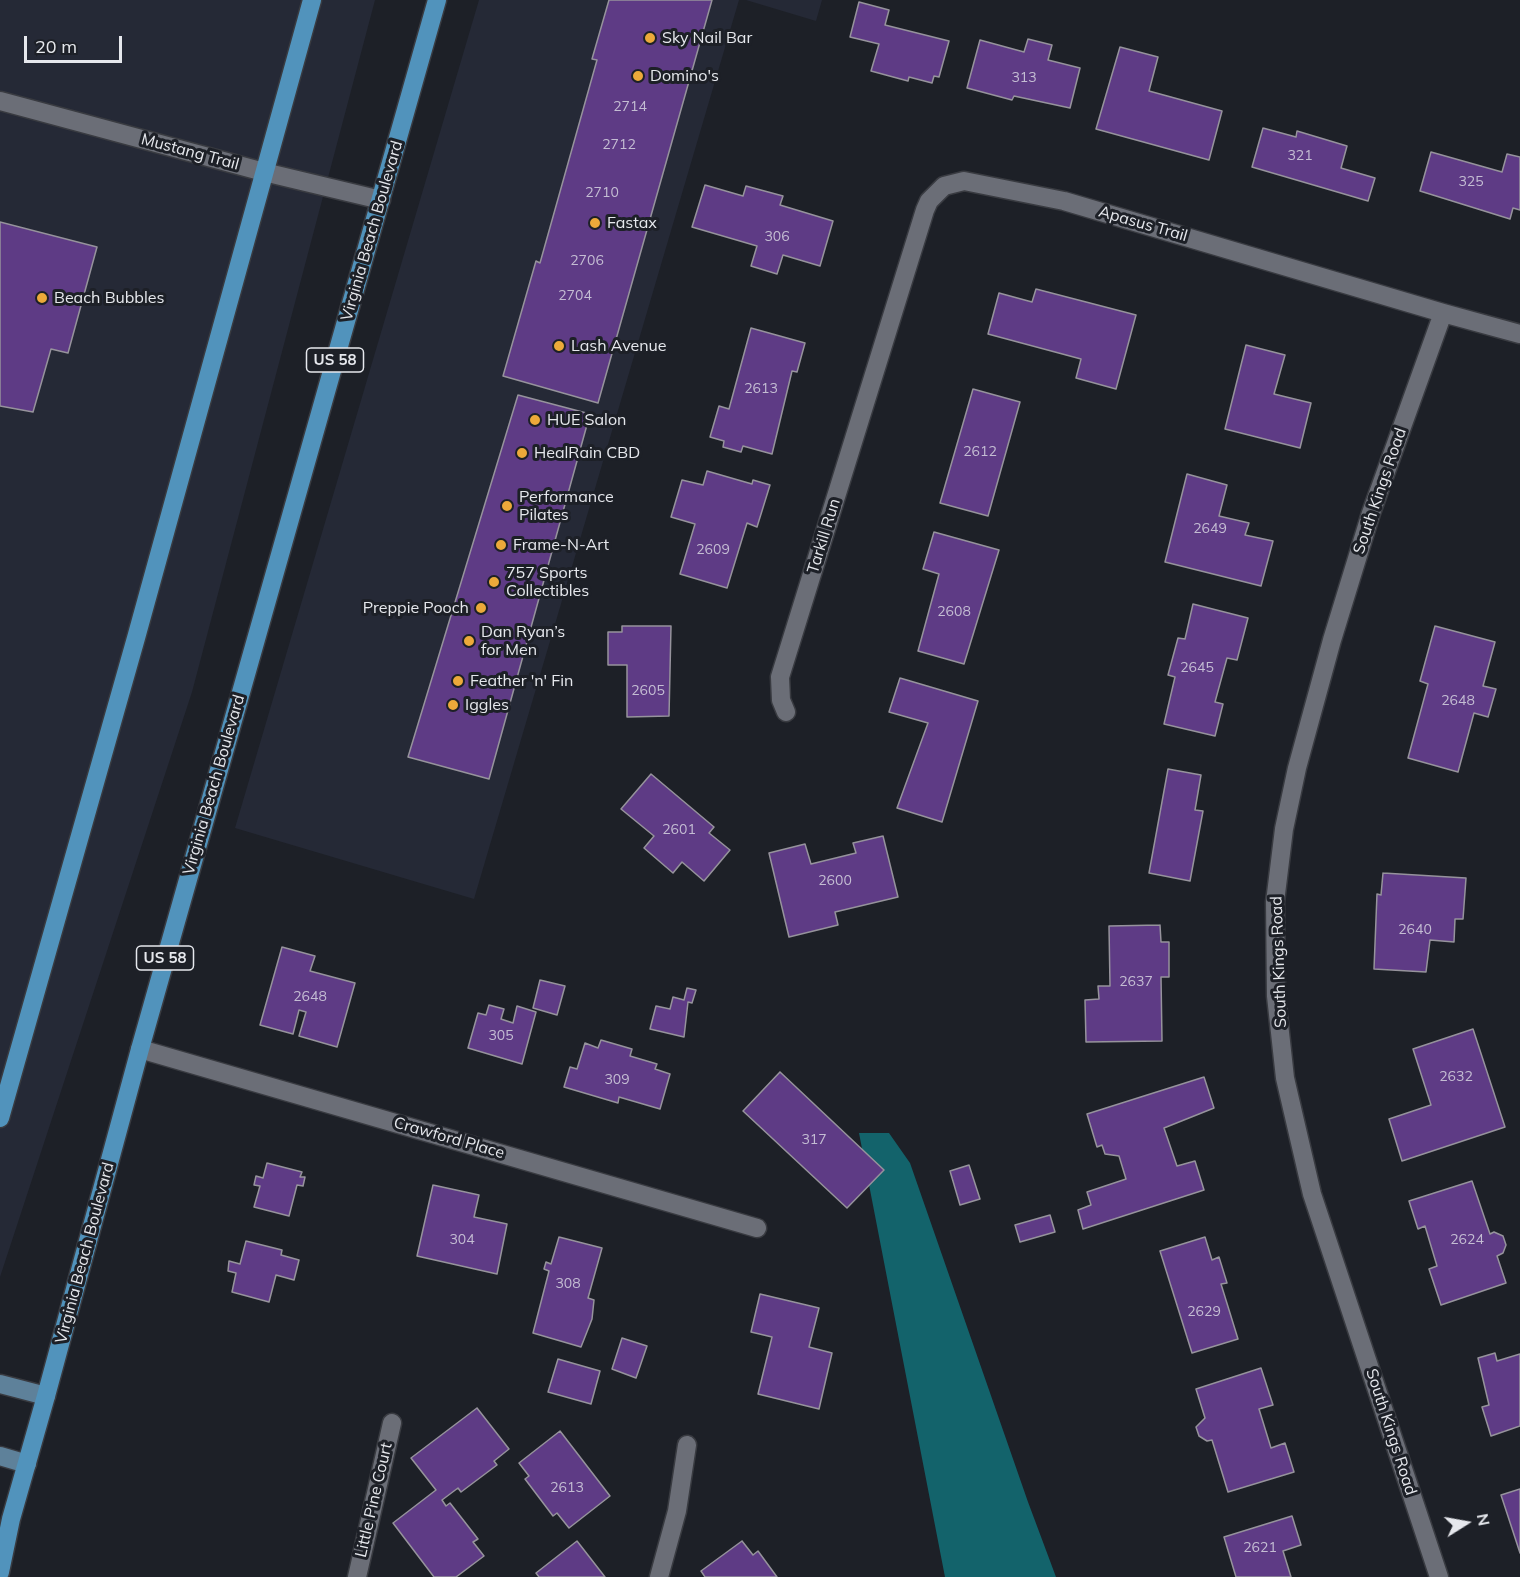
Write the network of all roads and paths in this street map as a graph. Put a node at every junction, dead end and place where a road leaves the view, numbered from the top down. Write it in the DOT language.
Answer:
graph roads {
  1 [pos="312,0"];
  2 [pos="437,0"];
  3 [pos="0,101"];
  4 [pos="264,172"];
  5 [pos="381,200"];
  6 [pos="1443,313"];
  7 [pos="1520,334"];
  8 [pos="878,360"];
  9 [pos="786,712"];
  10 [pos="140,1048"];
  11 [pos="0,1118"];
  12 [pos="757,1228"];
  13 [pos="0,1384"];
  14 [pos="46,1396"];
  15 [pos="392,1423"];
  16 [pos="687,1445"];
  17 [pos="0,1456"];
  18 [pos="27,1464"];
  19 [pos="0,1572"];
  20 [pos="357,1577"];
  21 [pos="659,1577"];
  22 [pos="1439,1577"];
  1 -- 4 [label="main road"];
  2 -- 5 [label="main road, Virginia Beach Boulevard / US 58"];
  3 -- 4 [label="street, Mustang Trail"];
  4 -- 5 [label="street, Mustang Trail"];
  4 -- 11 [label="main road"];
  5 -- 10 [label="main road, Virginia Beach Boulevard / US 58"];
  6 -- 7 [label="street, Apasus Trail"];
  6 -- 8 [label="street, Apasus Trail"];
  6 -- 22 [label="street, South Kings Road"];
  8 -- 9 [label="street, Tarkill Run"];
  10 -- 12 [label="street, Crawford Place"];
  10 -- 14 [label="main road, Virginia Beach Boulevard / US 58"];
  13 -- 14 [label="main road"];
  14 -- 18 [label="main road, Virginia Beach Boulevard / US 58"];
  15 -- 20 [label="street, Little Pine Court"];
  16 -- 21 [label="street"];
  17 -- 18 [label="main road"];
  18 -- 19 [label="main road, Virginia Beach Boulevard / US 58"];
}
